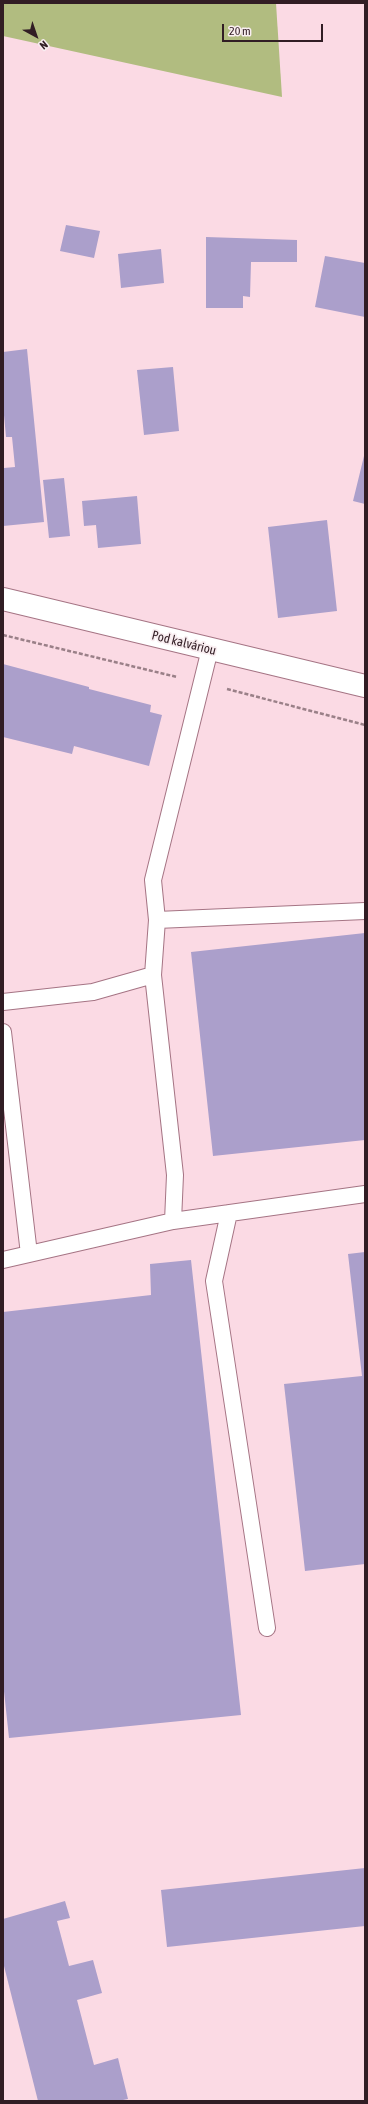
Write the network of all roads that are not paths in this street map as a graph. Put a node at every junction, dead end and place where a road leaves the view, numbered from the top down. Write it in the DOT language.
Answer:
graph roads {
  1 [pos="3,599"];
  2 [pos="210,649"];
  3 [pos="365,686"];
  4 [pos="365,911"];
  5 [pos="157,920"];
  6 [pos="154,975"];
  7 [pos="3,1002"];
  8 [pos="3,1032"];
  9 [pos="365,1194"];
  10 [pos="229,1213"];
  11 [pos="173,1221"];
  12 [pos="29,1254"];
  13 [pos="3,1260"];
  14 [pos="266,1628"];
  1 -- 2 [label="street, Pod kalváriou"];
  2 -- 3 [label="street, Pod kalváriou"];
  2 -- 5 [label="lane"];
  4 -- 5 [label="lane"];
  5 -- 6 [label="lane"];
  6 -- 7 [label="lane"];
  6 -- 11 [label="lane"];
  8 -- 12 [label="lane"];
  9 -- 10 [label="lane"];
  10 -- 11 [label="lane"];
  10 -- 14 [label="lane"];
  11 -- 12 [label="lane"];
  12 -- 13 [label="lane"];
}
